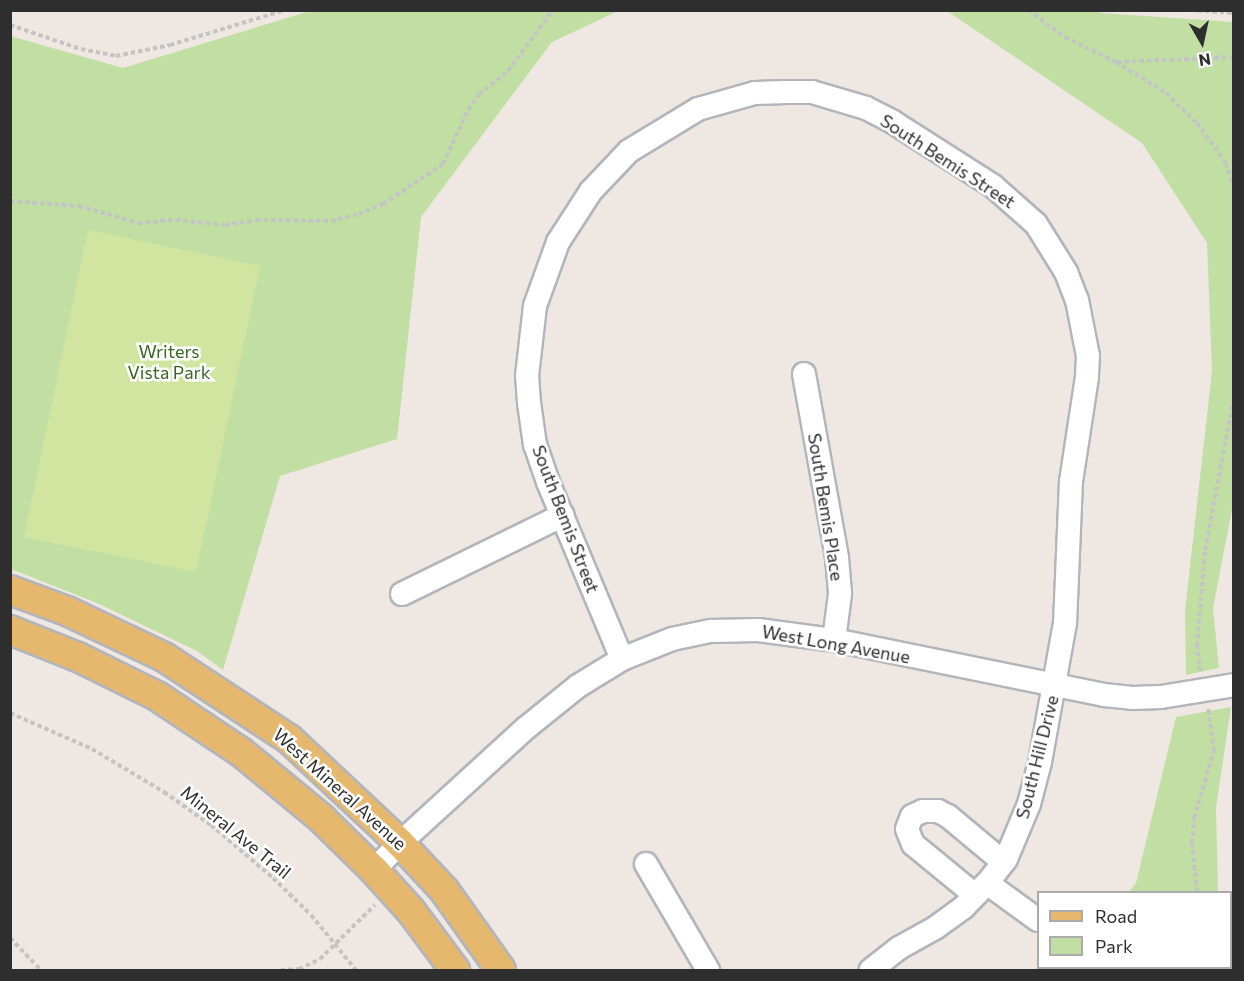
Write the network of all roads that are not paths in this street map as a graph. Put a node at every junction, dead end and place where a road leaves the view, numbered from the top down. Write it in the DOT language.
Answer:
graph roads {
  1 [pos="804,374"];
  2 [pos="563,515"];
  3 [pos="10,591"];
  4 [pos="402,594"];
  5 [pos="10,630"];
  6 [pos="834,640"];
  7 [pos="622,659"];
  8 [pos="1055,685"];
  9 [pos="1233,685"];
  10 [pos="400,843"];
  11 [pos="1004,862"];
  12 [pos="646,864"];
  13 [pos="374,870"];
  14 [pos="981,889"];
  15 [pos="1037,919"];
  16 [pos="455,970"];
  17 [pos="501,970"];
  18 [pos="708,970"];
  19 [pos="871,970"];
  1 -- 6 [label="street, South Bemis Place"];
  2 -- 4 [label="street"];
  2 -- 7 [label="street, South Bemis Street"];
  2 -- 8 [label="street, South Bemis Street"];
  3 -- 10 [label="main road, West Mineral Avenue"];
  5 -- 13 [label="main road, West Mineral Avenue"];
  6 -- 7 [label="street, West Long Avenue"];
  6 -- 8 [label="street, West Long Avenue"];
  7 -- 10 [label="street, West Long Avenue"];
  8 -- 9 [label="street, West Long Avenue"];
  8 -- 11 [label="street, South Hill Drive"];
  10 -- 13 [label="street, West Long Avenue"];
  10 -- 17 [label="main road, West Mineral Avenue"];
  11 -- 14 [label="street, South Hill Drive"];
  11 -- 14 [label="street"];
  12 -- 18 [label="street"];
  13 -- 16 [label="main road, West Mineral Avenue"];
  14 -- 15 [label="street"];
  14 -- 19 [label="street, South Hill Drive"];
}
